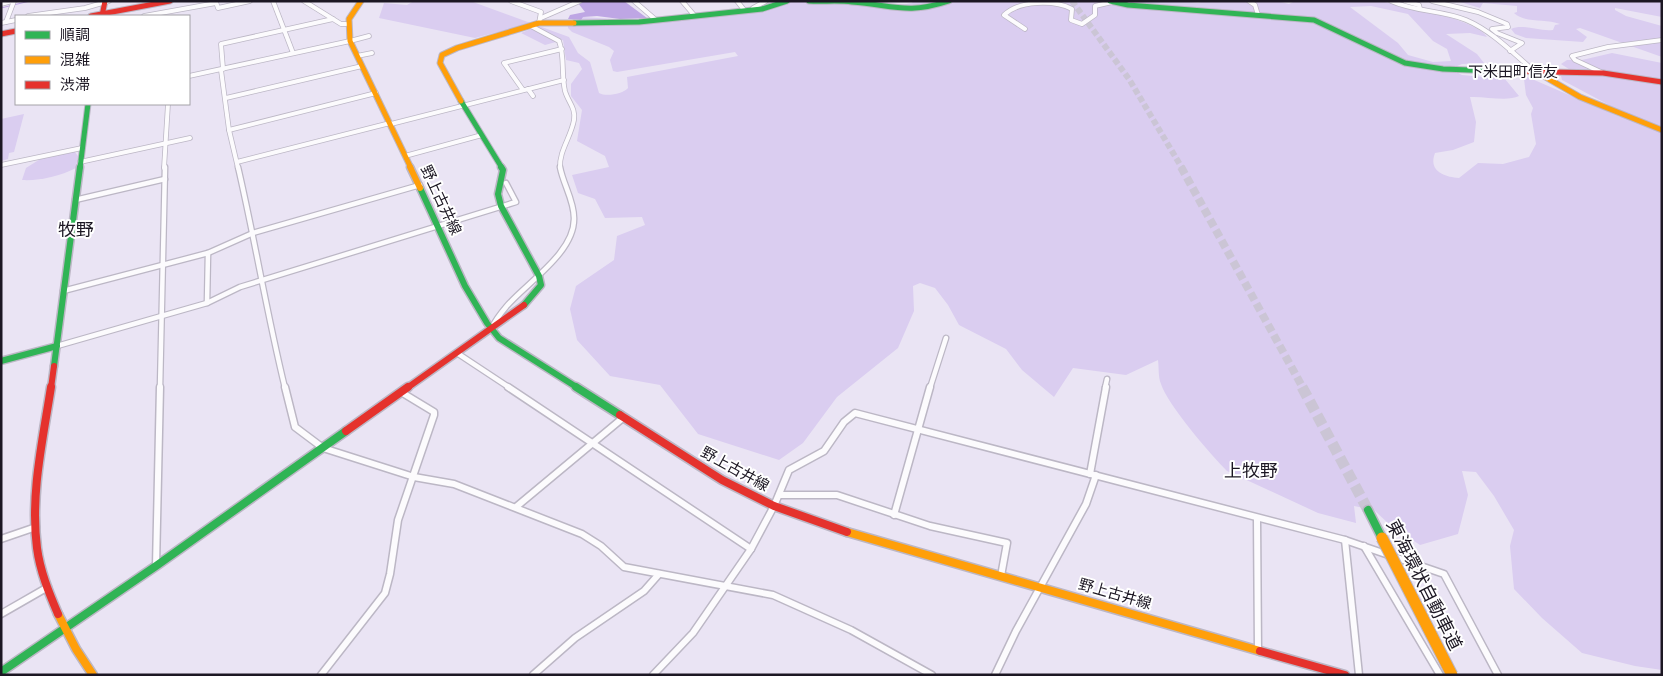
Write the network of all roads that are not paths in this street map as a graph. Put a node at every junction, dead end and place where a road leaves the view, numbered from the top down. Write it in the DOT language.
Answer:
graph roads {
  1 [pos="13,1"];
  2 [pos="170,1"];
  3 [pos="250,1"];
  4 [pos="273,1"];
  5 [pos="304,1"];
  6 [pos="361,1"];
  7 [pos="511,1"];
  8 [pos="580,1"];
  9 [pos="634,1"];
  10 [pos="682,1"];
  11 [pos="737,1"];
  12 [pos="766,1"];
  13 [pos="787,1"];
  14 [pos="809,1"];
  15 [pos="949,1"];
  16 [pos="1249,1"];
  17 [pos="1391,1"];
  18 [pos="1405,1"];
  19 [pos="1432,1"];
  20 [pos="106,2"];
  21 [pos="216,2"];
  22 [pos="1111,2"];
  23 [pos="1,4"];
  24 [pos="1420,9"];
  25 [pos="172,11"];
  26 [pos="749,11"];
  27 [pos="35,15"];
  28 [pos="103,15"];
  29 [pos="150,15"];
  30 [pos="172,15"];
  31 [pos="694,15"];
  32 [pos="1258,15"];
  33 [pos="332,19"];
  34 [pos="15,20"];
  35 [pos="656,20"];
  36 [pos="6,22"];
  37 [pos="537,22"];
  38 [pos="1,23"];
  39 [pos="346,24"];
  40 [pos="1025,29"];
  41 [pos="284,30"];
  42 [pos="15,31"];
  43 [pos="1,34"];
  44 [pos="369,36"];
  45 [pos="1662,40"];
  46 [pos="350,41"];
  47 [pos="562,49"];
  48 [pos="1510,51"];
  49 [pos="293,53"];
  50 [pos="372,53"];
  51 [pos="357,56"];
  52 [pos="362,66"];
  53 [pos="222,69"];
  54 [pos="1534,71"];
  55 [pos="1603,73"];
  56 [pos="190,76"];
  57 [pos="564,80"];
  58 [pos="1662,82"];
  59 [pos="525,89"];
  60 [pos="376,93"];
  61 [pos="533,96"];
  62 [pos="226,98"];
  63 [pos="464,104"];
  64 [pos="88,105"];
  65 [pos="168,105"];
  66 [pos="391,123"];
  67 [pos="229,130"];
  68 [pos="1662,130"];
  69 [pos="482,135"];
  70 [pos="190,138"];
  71 [pos="165,144"];
  72 [pos="82,148"];
  73 [pos="406,156"];
  74 [pos="80,162"];
  75 [pos="236,162"];
  76 [pos="1,165"];
  77 [pos="165,179"];
  78 [pos="506,183"];
  79 [pos="420,185"];
  80 [pos="75,200"];
  81 [pos="501,206"];
  82 [pos="438,225"];
  83 [pos="253,232"];
  84 [pos="208,253"];
  85 [pos="162,264"];
  86 [pos="539,276"];
  87 [pos="260,280"];
  88 [pos="62,291"];
  89 [pos="207,303"];
  90 [pos="162,316"];
  91 [pos="491,329"];
  92 [pos="946,338"];
  93 [pos="56,346"];
  94 [pos="457,353"];
  95 [pos="1,361"];
  96 [pos="1107,379"];
  97 [pos="402,392"];
  98 [pos="624,417"];
  99 [pos="917,429"];
  100 [pos="593,444"];
  101 [pos="323,448"];
  102 [pos="1093,474"];
  103 [pos="414,477"];
  104 [pos="779,495"];
  105 [pos="774,506"];
  106 [pos="516,507"];
  107 [pos="1368,510"];
  108 [pos="894,515"];
  109 [pos="1257,519"];
  110 [pos="36,527"];
  111 [pos="1,539"];
  112 [pos="1345,540"];
  113 [pos="1363,545"];
  114 [pos="751,549"];
  115 [pos="156,566"];
  116 [pos="659,574"];
  117 [pos="1001,576"];
  118 [pos="725,586"];
  119 [pos="48,587"];
  120 [pos="1040,587"];
  121 [pos="1,614"];
  122 [pos="66,628"];
  123 [pos="1258,651"];
  124 [pos="1,672"];
  125 [pos="93,675"];
  126 [pos="321,675"];
  127 [pos="533,675"];
  128 [pos="653,675"];
  129 [pos="932,675"];
  130 [pos="995,675"];
  131 [pos="1345,675"];
  132 [pos="1359,675"];
  133 [pos="1440,675"];
  134 [pos="1452,675"];
  135 [pos="1498,675"];
  1 -- 23 [label="street"];
  1 -- 36 [label="street"];
  2 -- 28 [label="main road"];
  3 -- 21 [label="street"];
  4 -- 41 [label="street"];
  5 -- 33 [label="street"];
  6 -- 39 [label="main road"];
  7 -- 37 [label="street"];
  8 -- 37 [label="street"];
  9 -- 35 [label="street"];
  10 -- 31 [label="street"];
  11 -- 26 [label="street"];
  12 -- 26 [label="street"];
  13 -- 26 [label="main road"];
  14 -- 15 [label="main road"];
  16 -- 32 [label="street"];
  17 -- 24 [label="street"];
  18 -- 24 [label="street"];
  19 -- 48 [label="street"];
  20 -- 27 [label="street"];
  20 -- 28 [label="main road"];
  21 -- 25 [label="street"];
  22 -- 32 [label="main road"];
  22 -- 40 [label="street"];
  24 -- 48 [label="street"];
  25 -- 29 [label="street"];
  25 -- 30 [label="street"];
  26 -- 31 [label="main road"];
  31 -- 35 [label="main road"];
  32 -- 54 [label="main road"];
  33 -- 39 [label="street"];
  33 -- 41 [label="street"];
  34 -- 36 [label="street"];
  35 -- 37 [label="main road"];
  36 -- 38 [label="street"];
  37 -- 47 [label="street"];
  37 -- 63 [label="main road"];
  39 -- 46 [label="main road, 野上古井線"];
  41 -- 49 [label="street"];
  41 -- 53 [label="street"];
  42 -- 43 [label="main road"];
  44 -- 46 [label="street"];
  45 -- 55 [label="street"];
  46 -- 49 [label="street"];
  46 -- 51 [label="main road, 野上古井線"];
  47 -- 57 [label="street"];
  47 -- 59 [label="street"];
  48 -- 54 [label="street"];
  49 -- 53 [label="street"];
  50 -- 51 [label="street"];
  51 -- 52 [label="main road, 野上古井線"];
  52 -- 60 [label="main road, 野上古井線"];
  52 -- 62 [label="street"];
  53 -- 56 [label="street"];
  53 -- 62 [label="street"];
  54 -- 55 [label="main road"];
  54 -- 68 [label="main road"];
  55 -- 58 [label="main road"];
  57 -- 59 [label="street"];
  57 -- 86 [label="street"];
  59 -- 61 [label="street"];
  59 -- 63 [label="street"];
  60 -- 66 [label="main road, 野上古井線"];
  60 -- 67 [label="street"];
  62 -- 67 [label="street"];
  63 -- 66 [label="street"];
  63 -- 69 [label="main road"];
  64 -- 72 [label="main road"];
  65 -- 71 [label="street"];
  66 -- 73 [label="main road, 野上古井線"];
  66 -- 75 [label="street"];
  67 -- 75 [label="street"];
  69 -- 73 [label="street"];
  69 -- 81 [label="main road"];
  70 -- 71 [label="street"];
  71 -- 74 [label="street"];
  71 -- 77 [label="street"];
  72 -- 74 [label="main road"];
  72 -- 76 [label="street"];
  73 -- 79 [label="main road, 野上古井線"];
  74 -- 80 [label="main road"];
  75 -- 83 [label="street"];
  77 -- 80 [label="street"];
  77 -- 85 [label="street"];
  78 -- 81 [label="street"];
  79 -- 82 [label="main road, 野上古井線"];
  79 -- 83 [label="street"];
  80 -- 88 [label="main road"];
  81 -- 82 [label="street"];
  81 -- 86 [label="main road"];
  82 -- 87 [label="street"];
  82 -- 91 [label="main road, 野上古井線"];
  83 -- 84 [label="street"];
  83 -- 87 [label="street"];
  84 -- 85 [label="street"];
  84 -- 89 [label="street"];
  85 -- 88 [label="street"];
  85 -- 90 [label="street"];
  86 -- 91 [label="main road"];
  87 -- 89 [label="street"];
  87 -- 101 [label="street"];
  88 -- 93 [label="main road"];
  89 -- 90 [label="street"];
  90 -- 93 [label="street"];
  90 -- 115 [label="street"];
  91 -- 94 [label="main road"];
  91 -- 98 [label="main road, 野上古井線"];
  92 -- 99 [label="street"];
  93 -- 95 [label="main road"];
  93 -- 110 [label="main road"];
  94 -- 97 [label="main road"];
  94 -- 100 [label="street"];
  96 -- 102 [label="street"];
  97 -- 101 [label="main road"];
  97 -- 103 [label="street"];
  98 -- 100 [label="street"];
  98 -- 105 [label="main road, 野上古井線"];
  99 -- 102 [label="street"];
  99 -- 104 [label="street"];
  99 -- 108 [label="street"];
  100 -- 106 [label="street"];
  100 -- 114 [label="street"];
  101 -- 103 [label="street"];
  101 -- 115 [label="main road"];
  102 -- 109 [label="street"];
  102 -- 120 [label="street"];
  103 -- 106 [label="street"];
  103 -- 126 [label="street"];
  104 -- 105 [label="street"];
  104 -- 108 [label="street"];
  105 -- 114 [label="street"];
  105 -- 117 [label="main road, 野上古井線"];
  106 -- 116 [label="street"];
  107 -- 134 [label="main road, 東海環状自動車道, bridge"];
  108 -- 117 [label="street"];
  109 -- 112 [label="street"];
  109 -- 123 [label="street"];
  110 -- 111 [label="street"];
  110 -- 119 [label="main road"];
  112 -- 113 [label="street"];
  112 -- 132 [label="street"];
  113 -- 133 [label="street"];
  113 -- 135 [label="street"];
  114 -- 118 [label="street"];
  115 -- 122 [label="main road"];
  116 -- 118 [label="street"];
  116 -- 127 [label="street"];
  117 -- 120 [label="main road, 野上古井線"];
  118 -- 128 [label="street"];
  118 -- 129 [label="street"];
  119 -- 121 [label="street"];
  119 -- 122 [label="main road"];
  120 -- 123 [label="main road, 野上古井線"];
  120 -- 130 [label="street"];
  122 -- 124 [label="main road"];
  122 -- 125 [label="main road"];
  123 -- 131 [label="main road, 野上古井線"];
}
